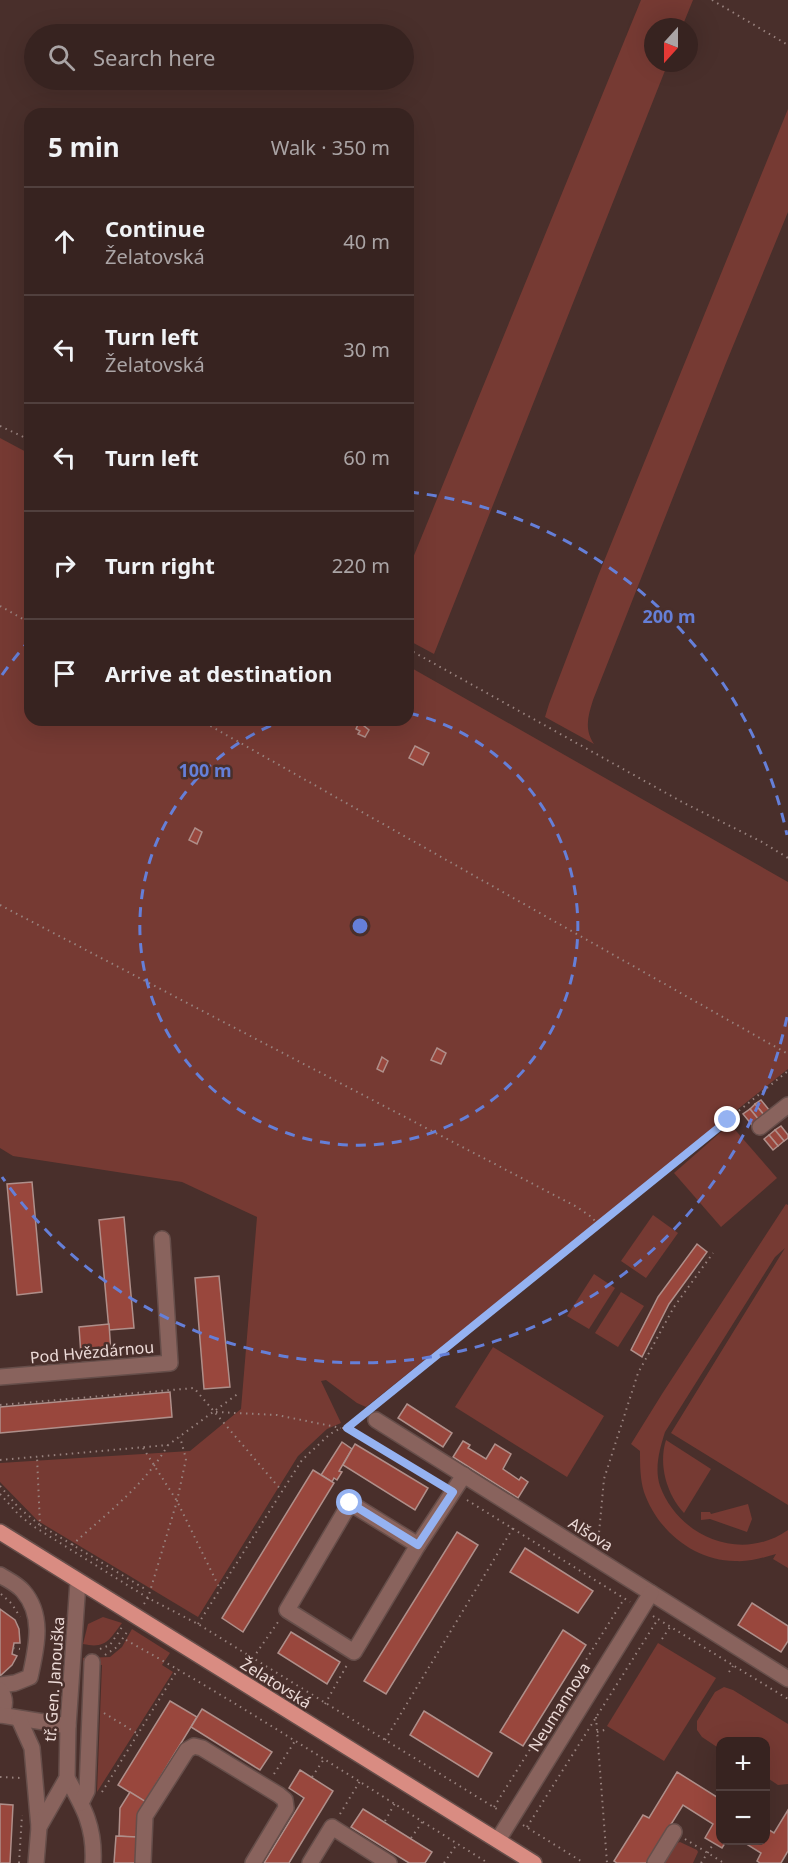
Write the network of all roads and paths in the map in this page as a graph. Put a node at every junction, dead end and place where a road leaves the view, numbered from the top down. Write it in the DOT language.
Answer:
graph roads {
  1 [pos="712,0"];
  2 [pos="788,45"];
  3 [pos="0,426"];
  4 [pos="24,437"];
  5 [pos="0,606"];
  6 [pos="24,620"];
  7 [pos="414,652"];
  8 [pos="211,726"];
  9 [pos="788,858"];
  10 [pos="0,905"];
  11 [pos="788,1054"];
  12 [pos="788,1071"];
  13 [pos="788,1105"];
  14 [pos="760,1127"];
  15 [pos="597,1225"];
  16 [pos="162,1239"];
  17 [pos="713,1253"];
  18 [pos="0,1377"];
  19 [pos="239,1393"];
  20 [pos="0,1405"];
  21 [pos="214,1412"];
  22 [pos="371,1413"];
  23 [pos="340,1428"];
  24 [pos="347,1428"];
  25 [pos="180,1437"];
  26 [pos="168,1445"];
  27 [pos="143,1448"];
  28 [pos="37,1457"];
  29 [pos="0,1460"];
  30 [pos="154,1466"];
  31 [pos="464,1476"];
  32 [pos="0,1486"];
  33 [pos="282,1491"];
  34 [pos="453,1492"];
  35 [pos="0,1494"];
  36 [pos="177,1501"];
  37 [pos="40,1525"];
  38 [pos="513,1528"];
  39 [pos="0,1532"];
  40 [pos="72,1545"];
  41 [pos="418,1545"];
  42 [pos="594,1557"];
  43 [pos="0,1575"];
  44 [pos="78,1582"];
  45 [pos="220,1589"];
  46 [pos="144,1592"];
  47 [pos="651,1593"];
  48 [pos="0,1594"];
  49 [pos="148,1598"];
  50 [pos="624,1598"];
  51 [pos="143,1606"];
  52 [pos="641,1609"];
  53 [pos="287,1610"];
  54 [pos="21,1619"];
  55 [pos="658,1619"];
  56 [pos="124,1624"];
  57 [pos="198,1624"];
  58 [pos="670,1627"];
  59 [pos="129,1628"];
  60 [pos="662,1639"];
  61 [pos="126,1640"];
  62 [pos="354,1652"];
  63 [pos="95,1656"];
  64 [pos="253,1658"];
  65 [pos="733,1666"];
  66 [pos="178,1669"];
  67 [pos="729,1672"];
  68 [pos="788,1679"];
  69 [pos="0,1685"];
  70 [pos="0,1690"];
  71 [pos="788,1699"];
  72 [pos="325,1704"];
  73 [pos="90,1705"];
  74 [pos="0,1715"];
  75 [pos="596,1717"];
  76 [pos="19,1719"];
  77 [pos="68,1726"];
  78 [pos="608,1729"];
  79 [pos="597,1732"];
  80 [pos="138,1734"];
  81 [pos="385,1740"];
  82 [pos="295,1741"];
  83 [pos="324,1759"];
  84 [pos="0,1777"];
  85 [pos="312,1777"];
  86 [pos="24,1778"];
  87 [pos="67,1778"];
  88 [pos="360,1780"];
  89 [pos="267,1787"];
  90 [pos="101,1793"];
  91 [pos="81,1803"];
  92 [pos="395,1803"];
  93 [pos="494,1808"];
  94 [pos="343,1809"];
  95 [pos="22,1810"];
  96 [pos="511,1818"];
  97 [pos="385,1821"];
  98 [pos="423,1821"];
  99 [pos="39,1827"];
  100 [pos="527,1827"];
  101 [pos="674,1832"];
  102 [pos="411,1838"];
  103 [pos="498,1840"];
  104 [pos="714,1843"];
  105 [pos="458,1844"];
  106 [pos="707,1852"];
  107 [pos="19,1863"];
  108 [pos="36,1863"];
  109 [pos="93,1863"];
  110 [pos="142,1863"];
  111 [pos="253,1863"];
  112 [pos="310,1863"];
  113 [pos="389,1863"];
  114 [pos="444,1863"];
  115 [pos="488,1863"];
  116 [pos="534,1863"];
  117 [pos="585,1863"];
  118 [pos="607,1863"];
  119 [pos="655,1863"];
  120 [pos="701,1863"];
  121 [pos="724,1863"];
  1 -- 2 [label="path"];
  3 -- 4 [label="path"];
  5 -- 6 [label="path"];
  7 -- 9 [label="path"];
  8 -- 11 [label="path"];
  10 -- 15 [label="path"];
  12 -- 15 [label="path"];
  13 -- 14 [label="street"];
  15 -- 22 [label="path"];
  16 -- 18 [label="street, Pod Hvězdárnou"];
  17 -- 42 [label="path"];
  19 -- 21 [label="path"];
  20 -- 21 [label="path"];
  21 -- 23 [label="path"];
  21 -- 25 [label="path"];
  21 -- 33 [label="path"];
  22 -- 24 [label="path"];
  22 -- 31 [label="street, Alšova"];
  23 -- 24 [label="path"];
  23 -- 33 [label="path"];
  24 -- 34 [label="path"];
  25 -- 26 [label="path"];
  25 -- 36 [label="path"];
  26 -- 27 [label="path"];
  26 -- 30 [label="path"];
  27 -- 28 [label="path"];
  27 -- 30 [label="path"];
  28 -- 29 [label="path"];
  28 -- 37 [label="path"];
  30 -- 36 [label="path"];
  30 -- 40 [label="path"];
  31 -- 34 [label="street"];
  31 -- 42 [label="street, Alšova"];
  32 -- 37 [label="path"];
  33 -- 45 [label="path"];
  34 -- 38 [label="path"];
  34 -- 41 [label="street"];
  35 -- 49 [label="path"];
  36 -- 45 [label="path"];
  36 -- 49 [label="path"];
  37 -- 40 [label="path"];
  38 -- 50 [label="path"];
  38 -- 81 [label="path"];
  39 -- 44 [label="main road, Želatovská"];
  40 -- 46 [label="path"];
  41 -- 53 [label="street"];
  41 -- 62 [label="street"];
  42 -- 47 [label="street, Alšova"];
  43 -- 69 [label="street"];
  44 -- 77 [label="street, tř. Gen. Janouška"];
  44 -- 103 [label="main road, Želatovská"];
  45 -- 57 [label="path"];
  47 -- 52 [label="street, Neumannova"];
  47 -- 68 [label="street, Alšova"];
  48 -- 54 [label="path"];
  49 -- 51 [label="path"];
  49 -- 57 [label="path"];
  50 -- 52 [label="path"];
  50 -- 93 [label="path"];
  52 -- 55 [label="path"];
  52 -- 96 [label="street, Neumannova"];
  53 -- 62 [label="street"];
  53 -- 64 [label="path"];
  55 -- 58 [label="path"];
  55 -- 75 [label="path"];
  56 -- 63 [label="path"];
  57 -- 64 [label="path"];
  58 -- 60 [label="path"];
  58 -- 65 [label="path"];
  59 -- 63 [label="path"];
  61 -- 66 [label="path"];
  62 -- 72 [label="path"];
  63 -- 73 [label="street"];
  64 -- 72 [label="path"];
  65 -- 67 [label="path"];
  65 -- 71 [label="path"];
  66 -- 80 [label="path"];
  66 -- 82 [label="path"];
  70 -- 74 [label="street"];
  72 -- 81 [label="path"];
  73 -- 80 [label="path"];
  73 -- 91 [label="street"];
  74 -- 76 [label="street"];
  75 -- 79 [label="path"];
  75 -- 100 [label="path"];
  76 -- 77 [label="street"];
  76 -- 99 [label="street"];
  77 -- 87 [label="street, tř. Gen. Janouška"];
  78 -- 79 [label="path"];
  79 -- 118 [label="path"];
  80 -- 90 [label="path"];
  81 -- 93 [label="path"];
  82 -- 83 [label="path"];
  82 -- 89 [label="path"];
  83 -- 85 [label="path"];
  83 -- 88 [label="path"];
  84 -- 86 [label="path"];
  87 -- 91 [label="street"];
  87 -- 99 [label="street, tř. Gen. Janouška"];
  88 -- 92 [label="path"];
  88 -- 94 [label="path"];
  89 -- 110 [label="street"];
  89 -- 111 [label="street"];
  91 -- 109 [label="street"];
  92 -- 97 [label="path"];
  92 -- 98 [label="path"];
  93 -- 96 [label="path"];
  95 -- 107 [label="path"];
  96 -- 100 [label="path"];
  96 -- 103 [label="street, Neumannova"];
  98 -- 102 [label="path"];
  98 -- 105 [label="path"];
  99 -- 108 [label="street, tř. Gen. Janouška"];
  100 -- 117 [label="path"];
  101 -- 106 [label="path"];
  101 -- 119 [label="street"];
  103 -- 116 [label="main road, Želatovská"];
  104 -- 106 [label="path"];
  105 -- 114 [label="path"];
  105 -- 115 [label="path"];
  106 -- 120 [label="path"];
  106 -- 121 [label="path"];
  112 -- 113 [label="street"];
}
